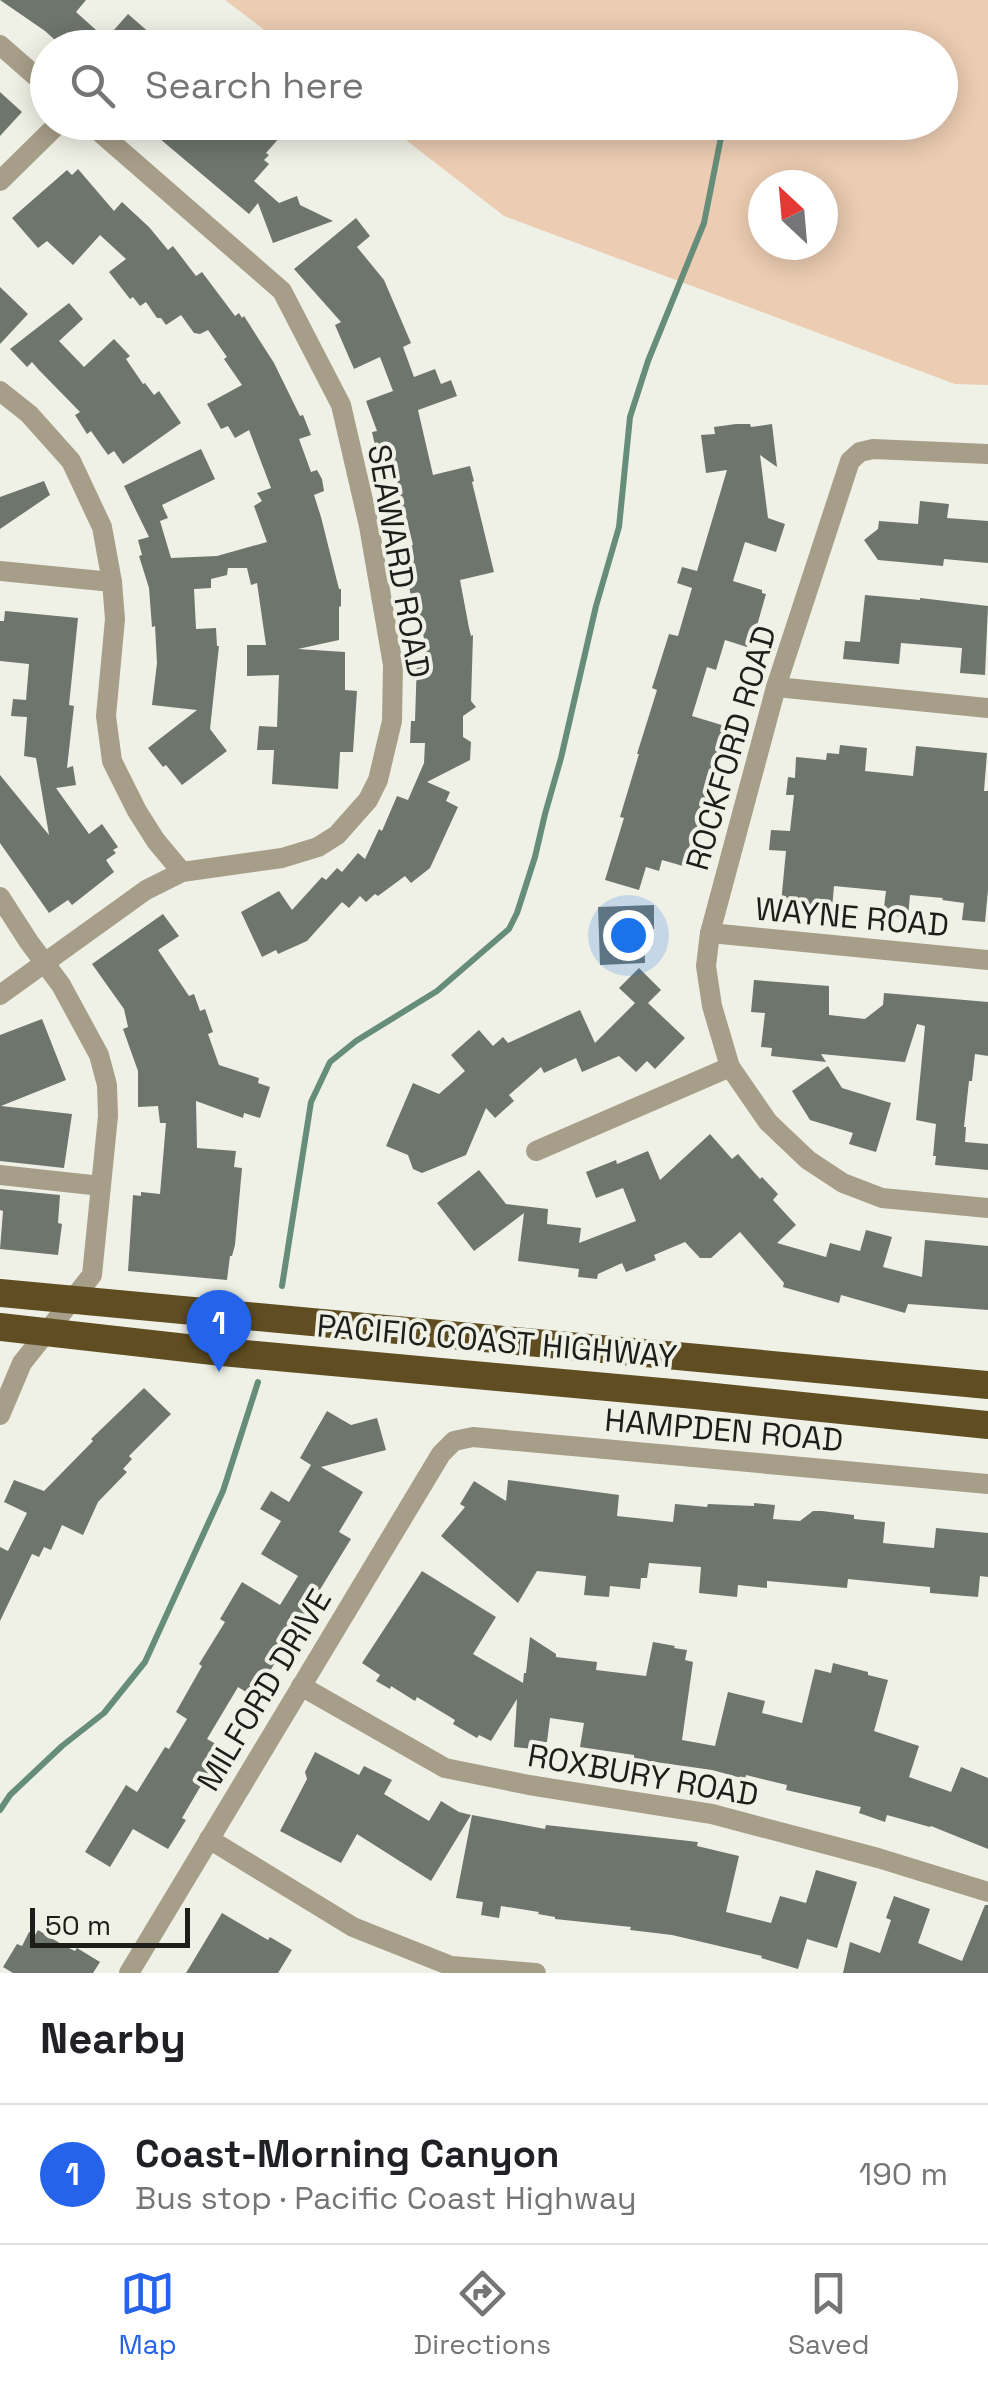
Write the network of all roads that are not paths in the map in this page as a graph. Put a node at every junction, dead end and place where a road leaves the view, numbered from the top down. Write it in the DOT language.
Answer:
graph roads {
  1 [pos="0,45"];
  2 [pos="30,71"];
  3 [pos="42,140"];
  4 [pos="109,140"];
  5 [pos="0,181"];
  6 [pos="0,391"];
  7 [pos="988,454"];
  8 [pos="0,570"];
  9 [pos="112,582"];
  10 [pos="776,686"];
  11 [pos="988,708"];
  12 [pos="182,872"];
  13 [pos="0,896"];
  14 [pos="710,933"];
  15 [pos="988,960"];
  16 [pos="46,962"];
  17 [pos="0,995"];
  18 [pos="730,1067"];
  19 [pos="536,1151"];
  20 [pos="0,1175"];
  21 [pos="101,1186"];
  22 [pos="988,1208"];
  23 [pos="0,1293"];
  24 [pos="73,1301"];
  25 [pos="0,1327"];
  26 [pos="48,1331"];
  27 [pos="988,1385"];
  28 [pos="0,1415"];
  29 [pos="988,1425"];
  30 [pos="454,1442"];
  31 [pos="988,1484"];
  32 [pos="301,1686"];
  33 [pos="209,1839"];
  34 [pos="988,1892"];
  35 [pos="128,1973"];
  36 [pos="536,1973"];
  1 -- 2 [label="street"];
  3 -- 5 [label="street"];
  4 -- 12 [label="street, SEAWARD ROAD"];
  6 -- 9 [label="street"];
  7 -- 10 [label="street, ROCKFORD ROAD"];
  8 -- 9 [label="street"];
  9 -- 12 [label="street"];
  10 -- 11 [label="street"];
  10 -- 14 [label="street, ROCKFORD ROAD"];
  12 -- 16 [label="street, SEAWARD ROAD"];
  13 -- 16 [label="street"];
  14 -- 15 [label="street, WAYNE ROAD"];
  14 -- 18 [label="street, ROCKFORD ROAD"];
  16 -- 17 [label="street, SEAWARD ROAD"];
  16 -- 21 [label="street"];
  18 -- 19 [label="street"];
  18 -- 22 [label="street, ROCKFORD ROAD"];
  20 -- 21 [label="street"];
  21 -- 24 [label="street"];
  23 -- 24 [label="highway, PACIFIC COAST HIGHWAY"];
  24 -- 26 [label="street"];
  24 -- 27 [label="highway, PACIFIC COAST HIGHWAY"];
  25 -- 26 [label="highway, PACIFIC COAST HIGHWAY"];
  26 -- 28 [label="street"];
  26 -- 29 [label="highway, PACIFIC COAST HIGHWAY"];
  30 -- 31 [label="street, HAMPDEN ROAD"];
  30 -- 32 [label="street, MILFORD DRIVE"];
  32 -- 33 [label="street, MILFORD DRIVE"];
  32 -- 34 [label="street, ROXBURY ROAD"];
  33 -- 35 [label="street, MILFORD DRIVE"];
  33 -- 36 [label="street"];
}
